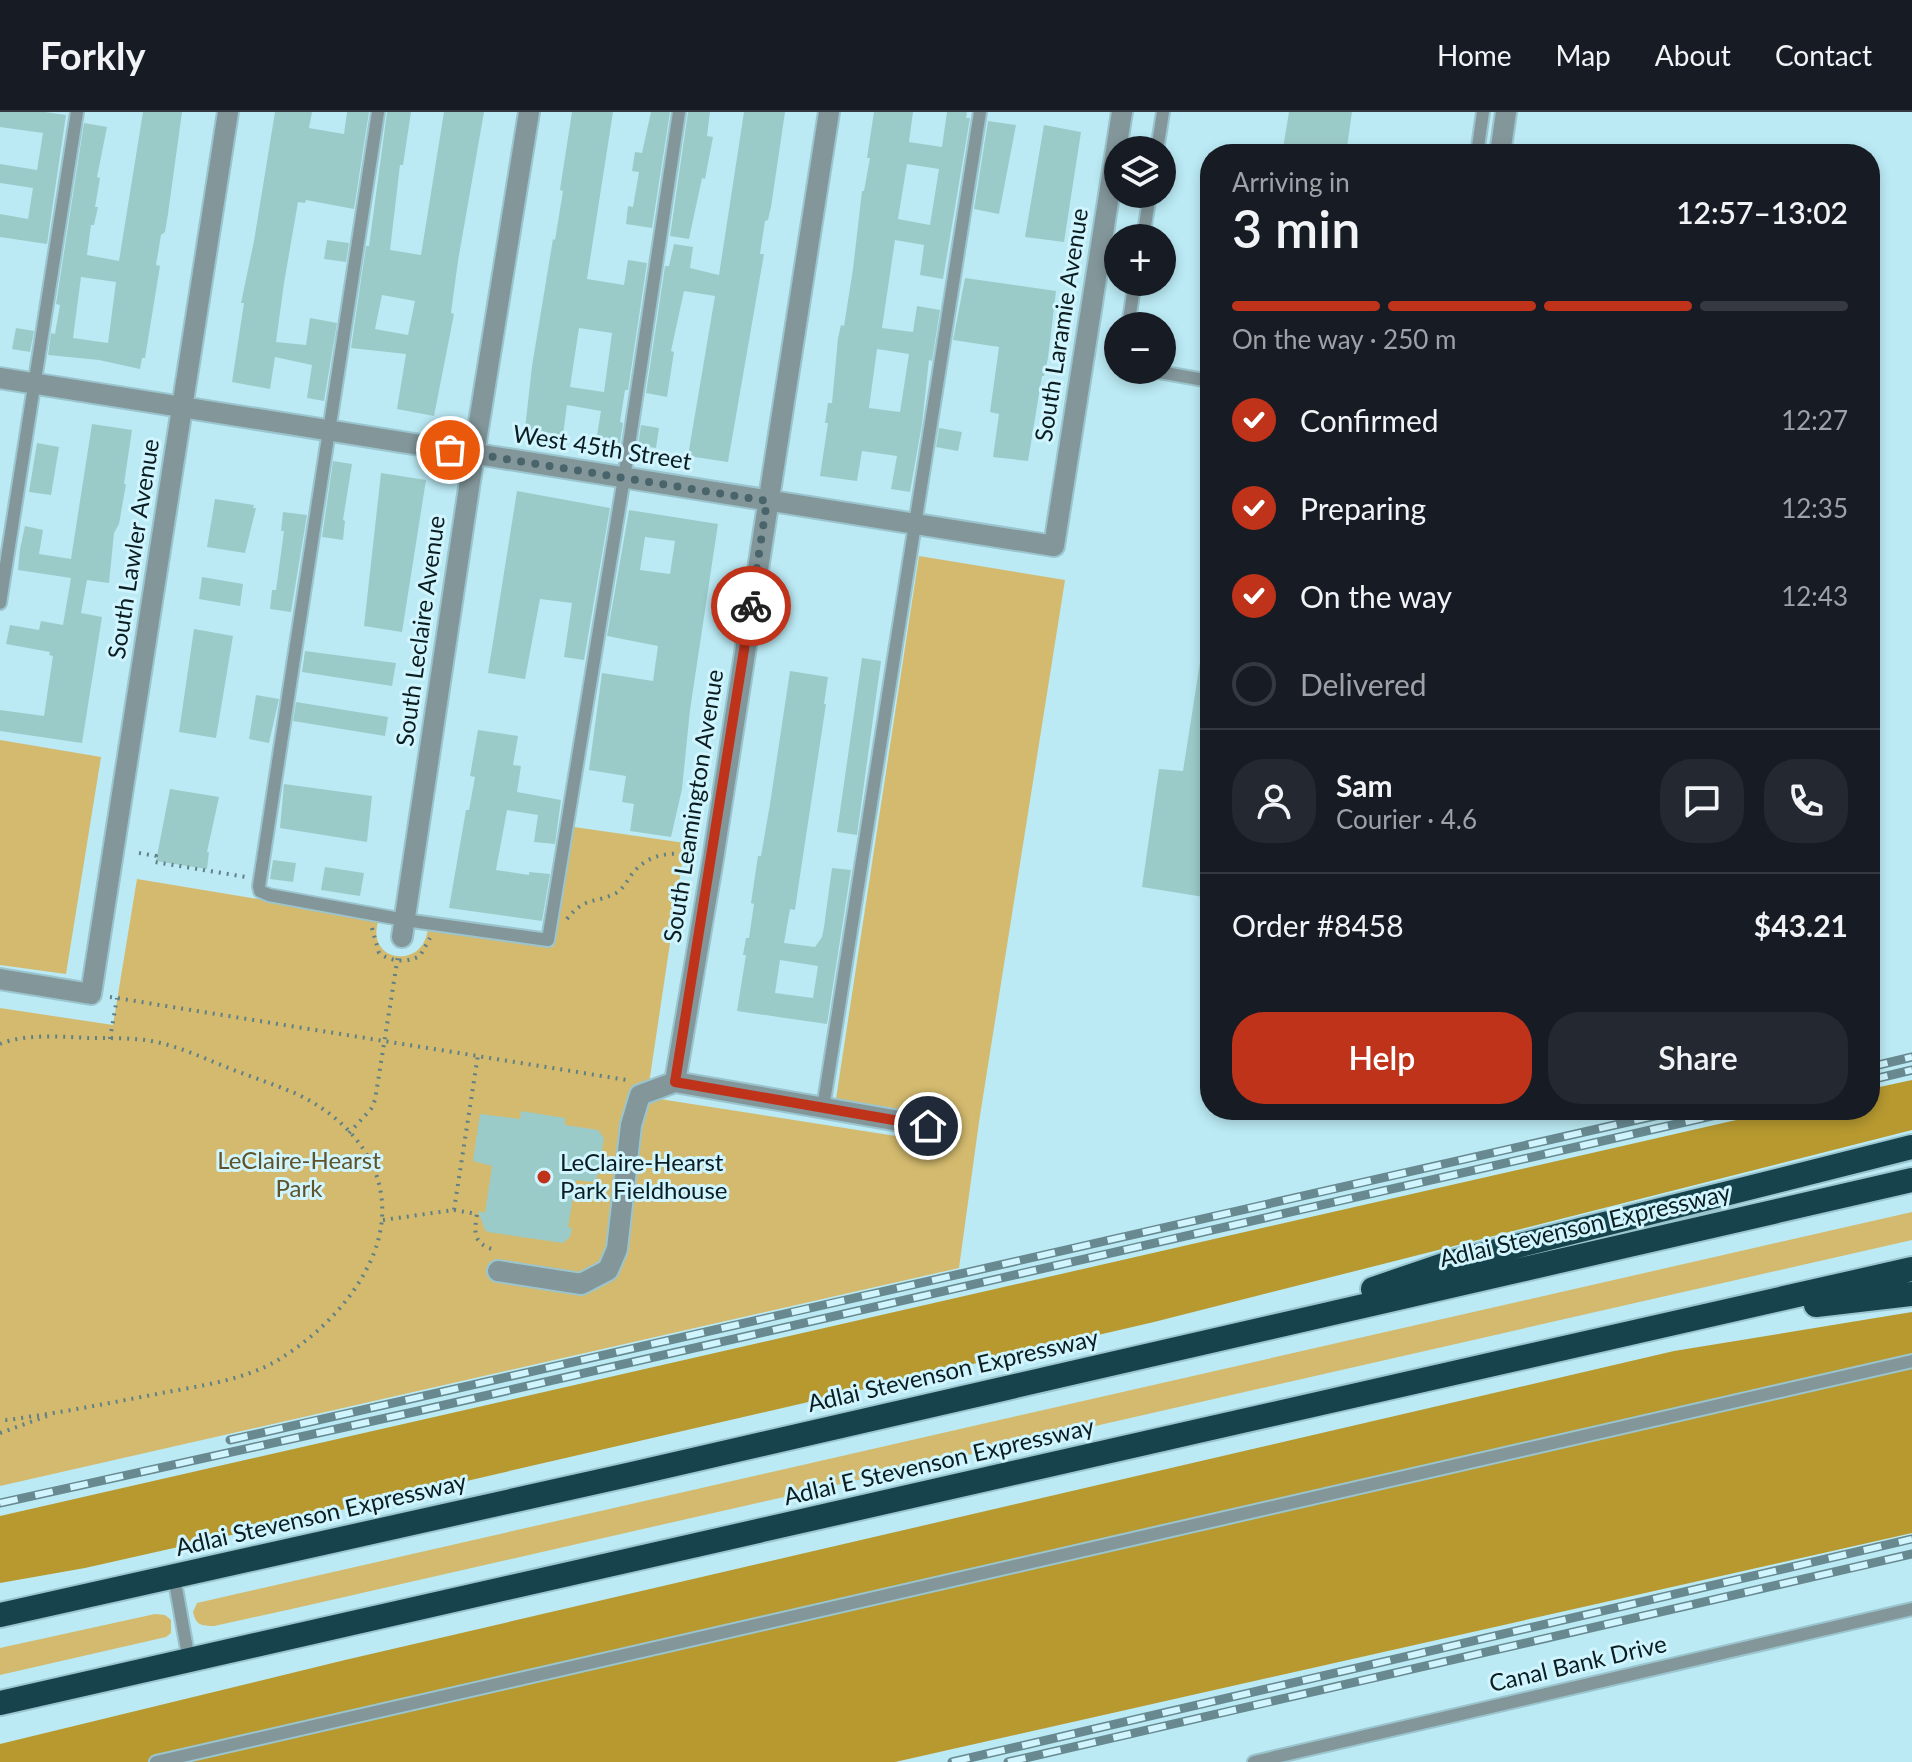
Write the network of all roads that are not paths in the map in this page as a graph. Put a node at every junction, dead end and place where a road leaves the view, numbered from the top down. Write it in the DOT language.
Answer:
graph roads {
  1 [pos="77,112"];
  2 [pos="228,112"];
  3 [pos="378,112"];
  4 [pos="529,112"];
  5 [pos="679,112"];
  6 [pos="829,112"];
  7 [pos="980,112"];
  8 [pos="1122,112"];
  9 [pos="1163,112"];
  10 [pos="1483,112"];
  11 [pos="1506,112"];
  12 [pos="1159,136"];
  13 [pos="1478,144"];
  14 [pos="1501,144"];
  15 [pos="1176,375"];
  16 [pos="0,378"];
  17 [pos="1200,379"];
  18 [pos="34,384"];
  19 [pos="182,407"];
  20 [pos="328,430"];
  21 [pos="474,454"];
  22 [pos="624,478"];
  23 [pos="767,501"];
  24 [pos="916,524"];
  25 [pos="1054,546"];
  26 [pos="0,603"];
  27 [pos="402,938"];
  28 [pos="0,979"];
  29 [pos="675,1082"];
  30 [pos="823,1108"];
  31 [pos="928,1126"];
  32 [pos="1912,1147"];
  33 [pos="1912,1180"];
  34 [pos="496,1260"];
  35 [pos="1912,1269"];
  36 [pos="1912,1294"];
  37 [pos="1702,1317"];
  38 [pos="1249,1331"];
  39 [pos="1912,1361"];
  40 [pos="174,1577"];
  41 [pos="1912,1609"];
  42 [pos="2,1615"];
  43 [pos="189,1660"];
  44 [pos="48,1692"];
  45 [pos="0,1703"];
  46 [pos="0,1710"];
  47 [pos="156,1762"];
  48 [pos="1254,1762"];
  1 -- 18 [label="lane"];
  2 -- 19 [label="street, South Lawler Avenue"];
  3 -- 20 [label="lane"];
  4 -- 21 [label="street, South Leclaire Avenue"];
  5 -- 22 [label="lane"];
  6 -- 23 [label="street, South Leamington Avenue"];
  7 -- 24 [label="lane"];
  8 -- 25 [label="street, South Laramie Avenue"];
  9 -- 12 [label="lane"];
  10 -- 13 [label="lane"];
  11 -- 14 [label="street"];
  15 -- 17 [label="lane"];
  16 -- 18 [label="street, West 45th Street"];
  18 -- 19 [label="street, West 45th Street"];
  18 -- 26 [label="lane"];
  19 -- 20 [label="street, West 45th Street"];
  19 -- 28 [label="street, South Lawler Avenue"];
  20 -- 21 [label="street, West 45th Street"];
  20 -- 27 [label="lane"];
  21 -- 22 [label="street, West 45th Street"];
  21 -- 27 [label="street, South Leclaire Avenue"];
  22 -- 23 [label="street, West 45th Street"];
  22 -- 27 [label="lane"];
  23 -- 24 [label="street, West 45th Street"];
  23 -- 29 [label="street, South Leamington Avenue"];
  24 -- 25 [label="street, West 45th Street"];
  24 -- 30 [label="lane"];
  29 -- 30 [label="street"];
  29 -- 34 [label="street"];
  30 -- 31 [label="street"];
  32 -- 38 [label="highway"];
  33 -- 38 [label="highway, Adlai Stevenson Expressway"];
  35 -- 37 [label="highway"];
  36 -- 37 [label="highway"];
  37 -- 43 [label="highway, Adlai E Stevenson Expressway"];
  38 -- 40 [label="highway, Adlai Stevenson Expressway"];
  39 -- 47 [label="lane"];
  40 -- 42 [label="highway, Adlai Stevenson Expressway"];
  40 -- 43 [label="lane"];
  41 -- 48 [label="lane, Canal Bank Drive"];
  43 -- 44 [label="highway, Adlai E Stevenson Expressway"];
  44 -- 45 [label="highway"];
  44 -- 46 [label="highway"];
}
